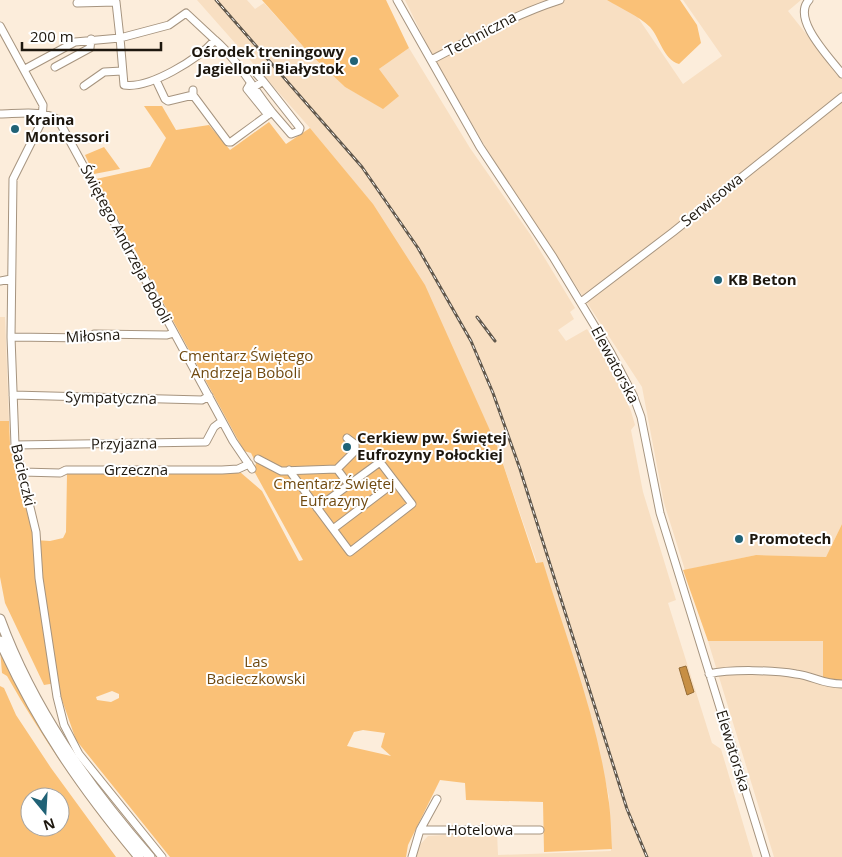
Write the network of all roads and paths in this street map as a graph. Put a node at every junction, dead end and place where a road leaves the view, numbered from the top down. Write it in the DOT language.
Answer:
graph roads {
  1 [pos="397,0"];
  2 [pos="560,0"];
  3 [pos="809,0"];
  4 [pos="77,3"];
  5 [pos="0,26"];
  6 [pos="120,38"];
  7 [pos="91,39"];
  8 [pos="215,40"];
  9 [pos="431,60"];
  10 [pos="55,67"];
  11 [pos="25,69"];
  12 [pos="122,71"];
  13 [pos="256,72"];
  14 [pos="842,74"];
  15 [pos="156,80"];
  16 [pos="263,81"];
  17 [pos="84,86"];
  18 [pos="252,86"];
  19 [pos="842,97"];
  20 [pos="270,113"];
  21 [pos="0,114"];
  22 [pos="43,115"];
  23 [pos="11,279"];
  24 [pos="0,281"];
  25 [pos="581,302"];
  26 [pos="174,333"];
  27 [pos="11,337"];
  28 [pos="13,396"];
  29 [pos="209,396"];
  30 [pos="222,421"];
  31 [pos="347,438"];
  32 [pos="15,445"];
  33 [pos="258,459"];
  34 [pos="250,466"];
  35 [pos="289,470"];
  36 [pos="337,470"];
  37 [pos="22,472"];
  38 [pos="395,482"];
  39 [pos="348,485"];
  40 [pos="317,508"];
  41 [pos="333,529"];
  42 [pos="0,619"];
  43 [pos="0,641"];
  44 [pos="709,674"];
  45 [pos="842,684"];
  46 [pos="437,799"];
  47 [pos="420,830"];
  48 [pos="540,830"];
  49 [pos="139,857"];
  50 [pos="150,857"];
  51 [pos="162,857"];
  52 [pos="412,857"];
  53 [pos="766,857"];
  1 -- 9 [label="street, Elewatorska"];
  2 -- 9 [label="street, Techniczna"];
  3 -- 14 [label="street"];
  4 -- 6 [label="street"];
  5 -- 11 [label="street"];
  6 -- 7 [label="street"];
  6 -- 8 [label="street"];
  6 -- 12 [label="street"];
  7 -- 10 [label="street"];
  7 -- 11 [label="street"];
  8 -- 15 [label="street"];
  8 -- 18 [label="street"];
  9 -- 25 [label="street, Elewatorska"];
  11 -- 22 [label="street"];
  12 -- 15 [label="street"];
  12 -- 17 [label="street"];
  13 -- 16 [label="street"];
  15 -- 20 [label="street"];
  16 -- 18 [label="street"];
  16 -- 20 [label="street"];
  18 -- 20 [label="street"];
  19 -- 25 [label="street, Serwisowa"];
  21 -- 22 [label="street"];
  22 -- 23 [label="street, Bacieczki"];
  22 -- 26 [label="street, Świętego Andrzeja Boboli"];
  23 -- 24 [label="street"];
  23 -- 27 [label="street, Bacieczki"];
  25 -- 44 [label="street, Elewatorska"];
  26 -- 27 [label="street, Miłosna"];
  26 -- 29 [label="street, Świętego Andrzeja Boboli"];
  27 -- 28 [label="street, Bacieczki"];
  28 -- 29 [label="street, Sympatyczna"];
  28 -- 32 [label="street, Bacieczki"];
  29 -- 30 [label="street, Świętego Andrzeja Boboli"];
  30 -- 32 [label="street, Przyjazna"];
  30 -- 34 [label="street, Świętego Andrzeja Boboli"];
  31 -- 36 [label="street"];
  32 -- 37 [label="street, Bacieczki"];
  33 -- 35 [label="street"];
  34 -- 37 [label="street, Grzeczna"];
  35 -- 36 [label="street"];
  35 -- 40 [label="street"];
  36 -- 39 [label="street"];
  37 -- 51 [label="street, Bacieczki"];
  38 -- 39 [label="street"];
  38 -- 41 [label="street"];
  38 -- 41 [label="street"];
  39 -- 40 [label="street"];
  40 -- 41 [label="street"];
  42 -- 50 [label="main road"];
  43 -- 49 [label="main road"];
  44 -- 45 [label="street"];
  44 -- 53 [label="street, Elewatorska"];
  46 -- 47 [label="street, Hotelowa"];
  47 -- 48 [label="street, Hotelowa"];
  47 -- 52 [label="street, Hotelowa"];
}
